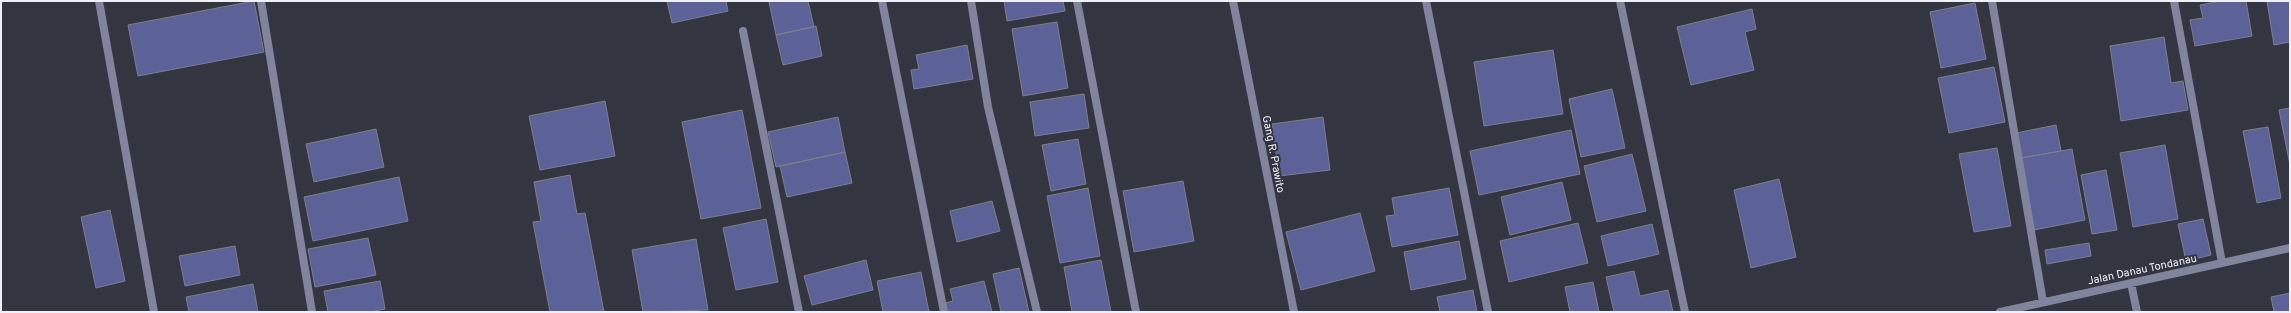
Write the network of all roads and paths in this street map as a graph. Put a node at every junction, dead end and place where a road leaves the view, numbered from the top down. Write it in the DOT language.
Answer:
graph roads {
  1 [pos="99,1"];
  2 [pos="261,1"];
  3 [pos="882,1"];
  4 [pos="971,1"];
  5 [pos="1077,1"];
  6 [pos="1233,1"];
  7 [pos="1426,1"];
  8 [pos="1620,1"];
  9 [pos="1992,1"];
  10 [pos="2174,1"];
  11 [pos="743,31"];
  12 [pos="2290,248"];
  13 [pos="2222,264"];
  14 [pos="2131,283"];
  15 [pos="2043,302"];
  16 [pos="154,312"];
  17 [pos="312,312"];
  18 [pos="798,312"];
  19 [pos="944,312"];
  20 [pos="1037,312"];
  21 [pos="1136,312"];
  22 [pos="1294,312"];
  23 [pos="1488,312"];
  24 [pos="1685,312"];
  25 [pos="2000,312"];
  26 [pos="2137,312"];
  1 -- 16 [label="street"];
  2 -- 17 [label="street"];
  3 -- 19 [label="street"];
  4 -- 20 [label="street"];
  5 -- 21 [label="street"];
  6 -- 22 [label="street, Gang R. Prawito"];
  7 -- 23 [label="street"];
  8 -- 24 [label="street"];
  9 -- 15 [label="street"];
  10 -- 13 [label="street"];
  11 -- 18 [label="street"];
  12 -- 13 [label="street, Jalan Danau Tondanau"];
  13 -- 14 [label="street, Jalan Danau Tondanau"];
  14 -- 15 [label="street, Jalan Danau Tondanau"];
  14 -- 26 [label="street"];
  15 -- 25 [label="street, Jalan Danau Tondanau"];
}
